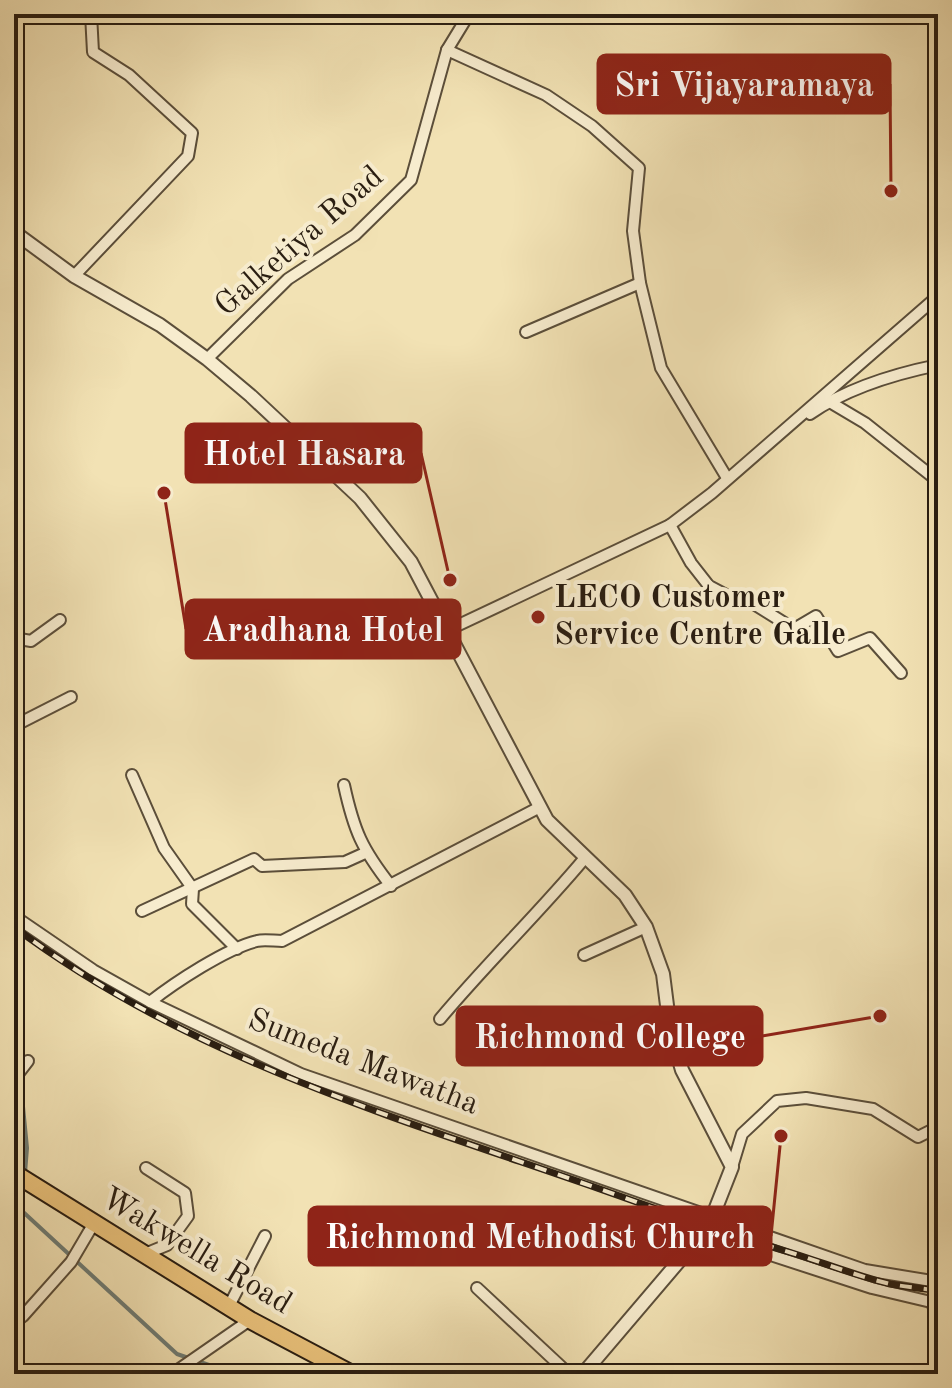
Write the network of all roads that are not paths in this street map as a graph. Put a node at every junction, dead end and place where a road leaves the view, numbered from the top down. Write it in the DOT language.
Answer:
graph roads {
  1 [pos="91,14"];
  2 [pos="469,14"];
  3 [pos="447,50"];
  4 [pos="14,232"];
  5 [pos="74,276"];
  6 [pos="640,283"];
  7 [pos="938,296"];
  8 [pos="526,332"];
  9 [pos="207,359"];
  10 [pos="938,365"];
  11 [pos="828,401"];
  12 [pos="744,463"];
  13 [pos="727,478"];
  14 [pos="938,481"];
  15 [pos="670,525"];
  16 [pos="60,620"];
  17 [pos="448,630"];
  18 [pos="14,638"];
  19 [pos="901,673"];
  20 [pos="71,697"];
  21 [pos="14,726"];
  22 [pos="132,775"];
  23 [pos="344,785"];
  24 [pos="540,807"];
  25 [pos="365,853"];
  26 [pos="584,859"];
  27 [pos="391,886"];
  28 [pos="193,889"];
  29 [pos="142,911"];
  30 [pos="14,916"];
  31 [pos="646,927"];
  32 [pos="237,949"];
  33 [pos="584,955"];
  34 [pos="150,1002"];
  35 [pos="440,1019"];
  36 [pos="28,1061"];
  37 [pos="14,1114"];
  38 [pos="938,1127"];
  39 [pos="732,1167"];
  40 [pos="146,1168"];
  41 [pos="14,1173"];
  42 [pos="712,1218"];
  43 [pos="94,1223"];
  44 [pos="703,1233"];
  45 [pos="265,1236"];
  46 [pos="145,1254"];
  47 [pos="938,1282"];
  48 [pos="477,1288"];
  49 [pos="229,1306"];
  50 [pos="938,1315"];
  51 [pos="250,1320"];
  52 [pos="14,1323"];
  53 [pos="172,1374"];
  54 [pos="352,1374"];
  55 [pos="569,1374"];
  56 [pos="583,1374"];
  1 -- 5 [label="street"];
  2 -- 3 [label="street, Galketiya Road"];
  3 -- 6 [label="street"];
  3 -- 9 [label="street, Galketiya Road"];
  4 -- 5 [label="street"];
  5 -- 9 [label="street"];
  6 -- 8 [label="street"];
  6 -- 13 [label="street"];
  7 -- 12 [label="street"];
  9 -- 17 [label="street"];
  10 -- 11 [label="street"];
  11 -- 12 [label="street"];
  11 -- 14 [label="street"];
  12 -- 13 [label="street"];
  13 -- 15 [label="street"];
  15 -- 17 [label="street"];
  15 -- 19 [label="street"];
  16 -- 18 [label="street"];
  17 -- 24 [label="street"];
  20 -- 21 [label="street"];
  22 -- 28 [label="street"];
  23 -- 25 [label="street"];
  24 -- 26 [label="street"];
  24 -- 27 [label="street"];
  25 -- 27 [label="street"];
  25 -- 28 [label="street"];
  26 -- 31 [label="street"];
  26 -- 35 [label="street"];
  27 -- 32 [label="street"];
  28 -- 29 [label="street"];
  28 -- 32 [label="street"];
  30 -- 34 [label="street, Sumeda Mawatha"];
  31 -- 33 [label="street"];
  31 -- 39 [label="street"];
  32 -- 34 [label="street"];
  34 -- 42 [label="street, Sumeda Mawatha"];
  36 -- 37 [label="street"];
  38 -- 39 [label="street"];
  39 -- 42 [label="street"];
  40 -- 46 [label="street"];
  41 -- 43 [label="main road, Wakwella Road"];
  42 -- 44 [label="street"];
  42 -- 47 [label="street, Sumeda Mawatha"];
  43 -- 46 [label="main road, Wakwella Road"];
  43 -- 52 [label="street"];
  44 -- 50 [label="street"];
  44 -- 56 [label="street"];
  45 -- 49 [label="street"];
  46 -- 49 [label="main road, Wakwella Road"];
  48 -- 55 [label="street"];
  49 -- 51 [label="main road, Wakwella Road"];
  51 -- 53 [label="street"];
  51 -- 54 [label="main road, Wakwella Road"];
}
